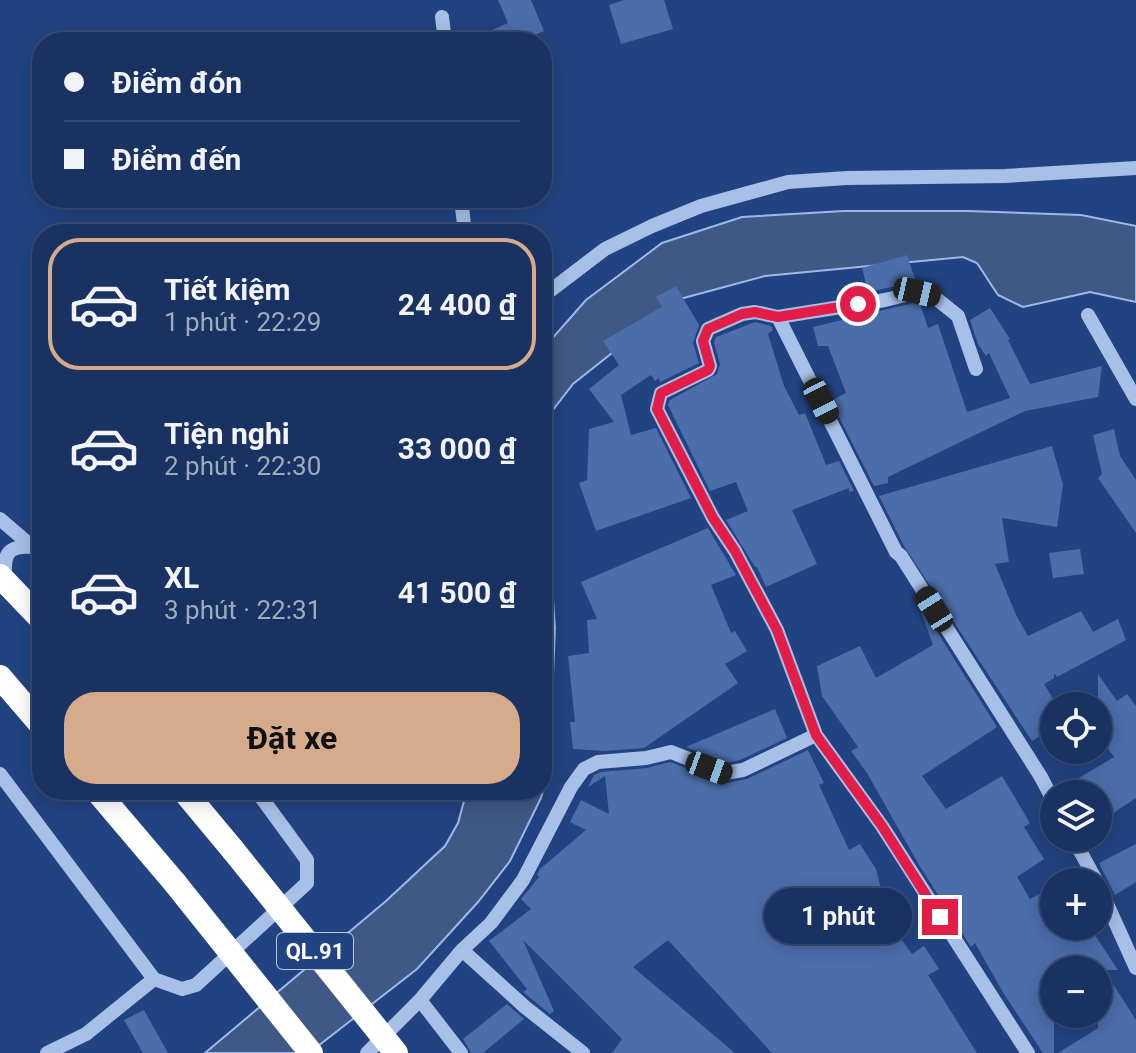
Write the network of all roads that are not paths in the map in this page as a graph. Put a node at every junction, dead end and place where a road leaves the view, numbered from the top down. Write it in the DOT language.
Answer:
graph roads {
  1 [pos="442,17"];
  2 [pos="444,32"];
  3 [pos="1136,168"];
  4 [pos="552,289"];
  5 [pos="1088,315"];
  6 [pos="778,317"];
  7 [pos="976,369"];
  8 [pos="1136,399"];
  9 [pos="0,519"];
  10 [pos="32,547"];
  11 [pos="32,550"];
  12 [pos="2,578"];
  13 [pos="32,610"];
  14 [pos="0,677"];
  15 [pos="32,714"];
  16 [pos="816,735"];
  17 [pos="0,774"];
  18 [pos="1043,780"];
  19 [pos="104,800"];
  20 [pos="191,800"];
  21 [pos="266,800"];
  22 [pos="1112,916"];
  23 [pos="462,950"];
  24 [pos="1136,968"];
  25 [pos="154,979"];
  26 [pos="420,1000"];
  27 [pos="47,1053"];
  28 [pos="311,1053"];
  29 [pos="367,1053"];
  30 [pos="396,1053"];
  31 [pos="461,1053"];
  32 [pos="583,1053"];
  33 [pos="1028,1053"];
  1 -- 2 [label="street"];
  3 -- 4 [label="street"];
  5 -- 8 [label="street"];
  6 -- 7 [label="street"];
  6 -- 16 [label="street"];
  6 -- 18 [label="street"];
  9 -- 10 [label="street"];
  11 -- 12 [label="street"];
  12 -- 13 [label="highway"];
  14 -- 15 [label="highway"];
  16 -- 23 [label="street"];
  16 -- 33 [label="street"];
  17 -- 25 [label="street"];
  19 -- 28 [label="highway, QL.91, bridge"];
  20 -- 30 [label="highway, QL.91, bridge"];
  21 -- 25 [label="street"];
  22 -- 24 [label="street"];
  23 -- 26 [label="street"];
  23 -- 32 [label="street"];
  25 -- 27 [label="street"];
  26 -- 29 [label="street"];
  26 -- 31 [label="street"];
}
